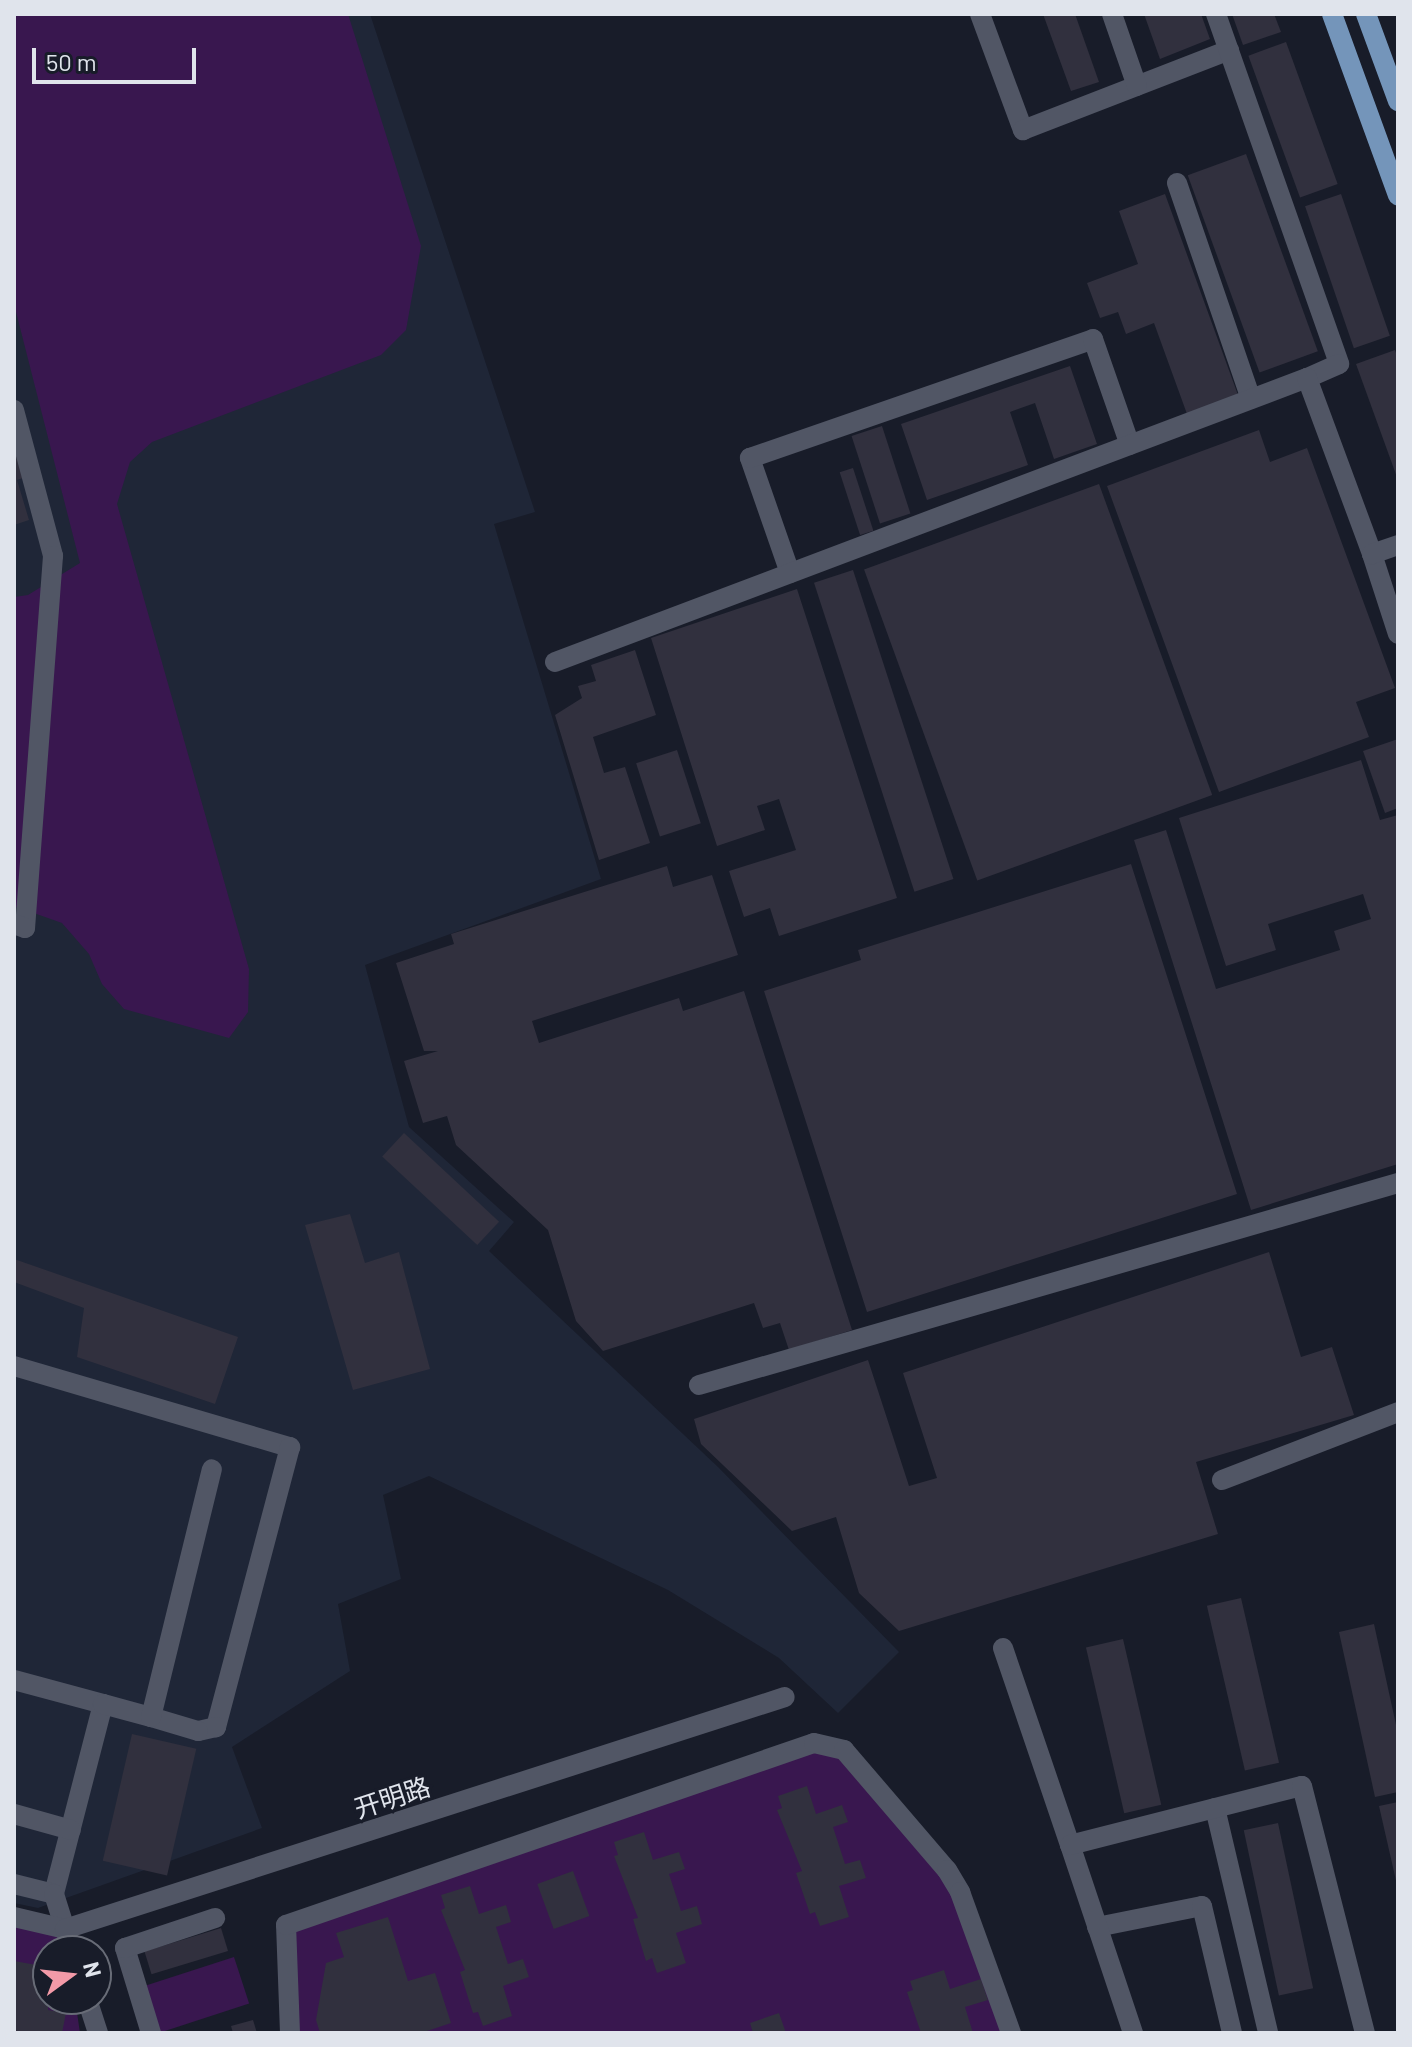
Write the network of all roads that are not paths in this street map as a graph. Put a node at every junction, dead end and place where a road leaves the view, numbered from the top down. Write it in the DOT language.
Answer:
graph roads {
  1 [pos="980,14"];
  2 [pos="1112,14"];
  3 [pos="1216,14"];
  4 [pos="1332,14"];
  5 [pos="1366,14"];
  6 [pos="1229,50"];
  7 [pos="1137,86"];
  8 [pos="1398,101"];
  9 [pos="1177,183"];
  10 [pos="1398,195"];
  11 [pos="1307,378"];
  12 [pos="1251,399"];
  13 [pos="14,410"];
  14 [pos="1130,445"];
  15 [pos="1398,545"];
  16 [pos="1372,554"];
  17 [pos="790,573"];
  18 [pos="1398,634"];
  19 [pos="555,662"];
  20 [pos="14,924"];
  21 [pos="1398,1183"];
  22 [pos="14,1366"];
  23 [pos="699,1385"];
  24 [pos="1398,1412"];
  25 [pos="212,1469"];
  26 [pos="1222,1480"];
  27 [pos="1003,1648"];
  28 [pos="14,1680"];
  29 [pos="785,1697"];
  30 [pos="103,1704"];
  31 [pos="151,1717"];
  32 [pos="1215,1808"];
  33 [pos="14,1814"];
  34 [pos="71,1830"];
  35 [pos="1070,1845"];
  36 [pos="14,1884"];
  37 [pos="54,1894"];
  38 [pos="14,1917"];
  39 [pos="215,1918"];
  40 [pos="1097,1927"];
  41 [pos="65,1929"];
  42 [pos="67,1935"];
  43 [pos="151,2033"];
  44 [pos="290,2033"];
  45 [pos="1011,2033"];
  46 [pos="1133,2033"];
  47 [pos="1232,2033"];
  48 [pos="1268,2033"];
  49 [pos="1365,2033"];
  1 -- 7 [label="street"];
  2 -- 7 [label="street"];
  3 -- 6 [label="street"];
  4 -- 10 [label="main road"];
  5 -- 8 [label="main road"];
  6 -- 7 [label="street"];
  6 -- 11 [label="street"];
  9 -- 12 [label="street"];
  11 -- 12 [label="street"];
  11 -- 16 [label="street"];
  12 -- 14 [label="street"];
  13 -- 20 [label="street"];
  14 -- 17 [label="street"];
  14 -- 17 [label="street"];
  15 -- 16 [label="street"];
  16 -- 18 [label="street"];
  17 -- 19 [label="street"];
  21 -- 23 [label="street"];
  22 -- 31 [label="street"];
  24 -- 26 [label="street"];
  25 -- 31 [label="street"];
  27 -- 35 [label="street"];
  28 -- 30 [label="street"];
  29 -- 41 [label="street, 开明路"];
  30 -- 31 [label="street"];
  30 -- 34 [label="street"];
  32 -- 35 [label="street"];
  32 -- 48 [label="street"];
  32 -- 49 [label="street"];
  33 -- 34 [label="street"];
  34 -- 37 [label="street"];
  35 -- 40 [label="street"];
  36 -- 37 [label="street"];
  37 -- 41 [label="street"];
  38 -- 41 [label="street"];
  39 -- 43 [label="street"];
  40 -- 46 [label="street"];
  40 -- 47 [label="street"];
  41 -- 42 [label="street"];
  44 -- 45 [label="street"];
}
